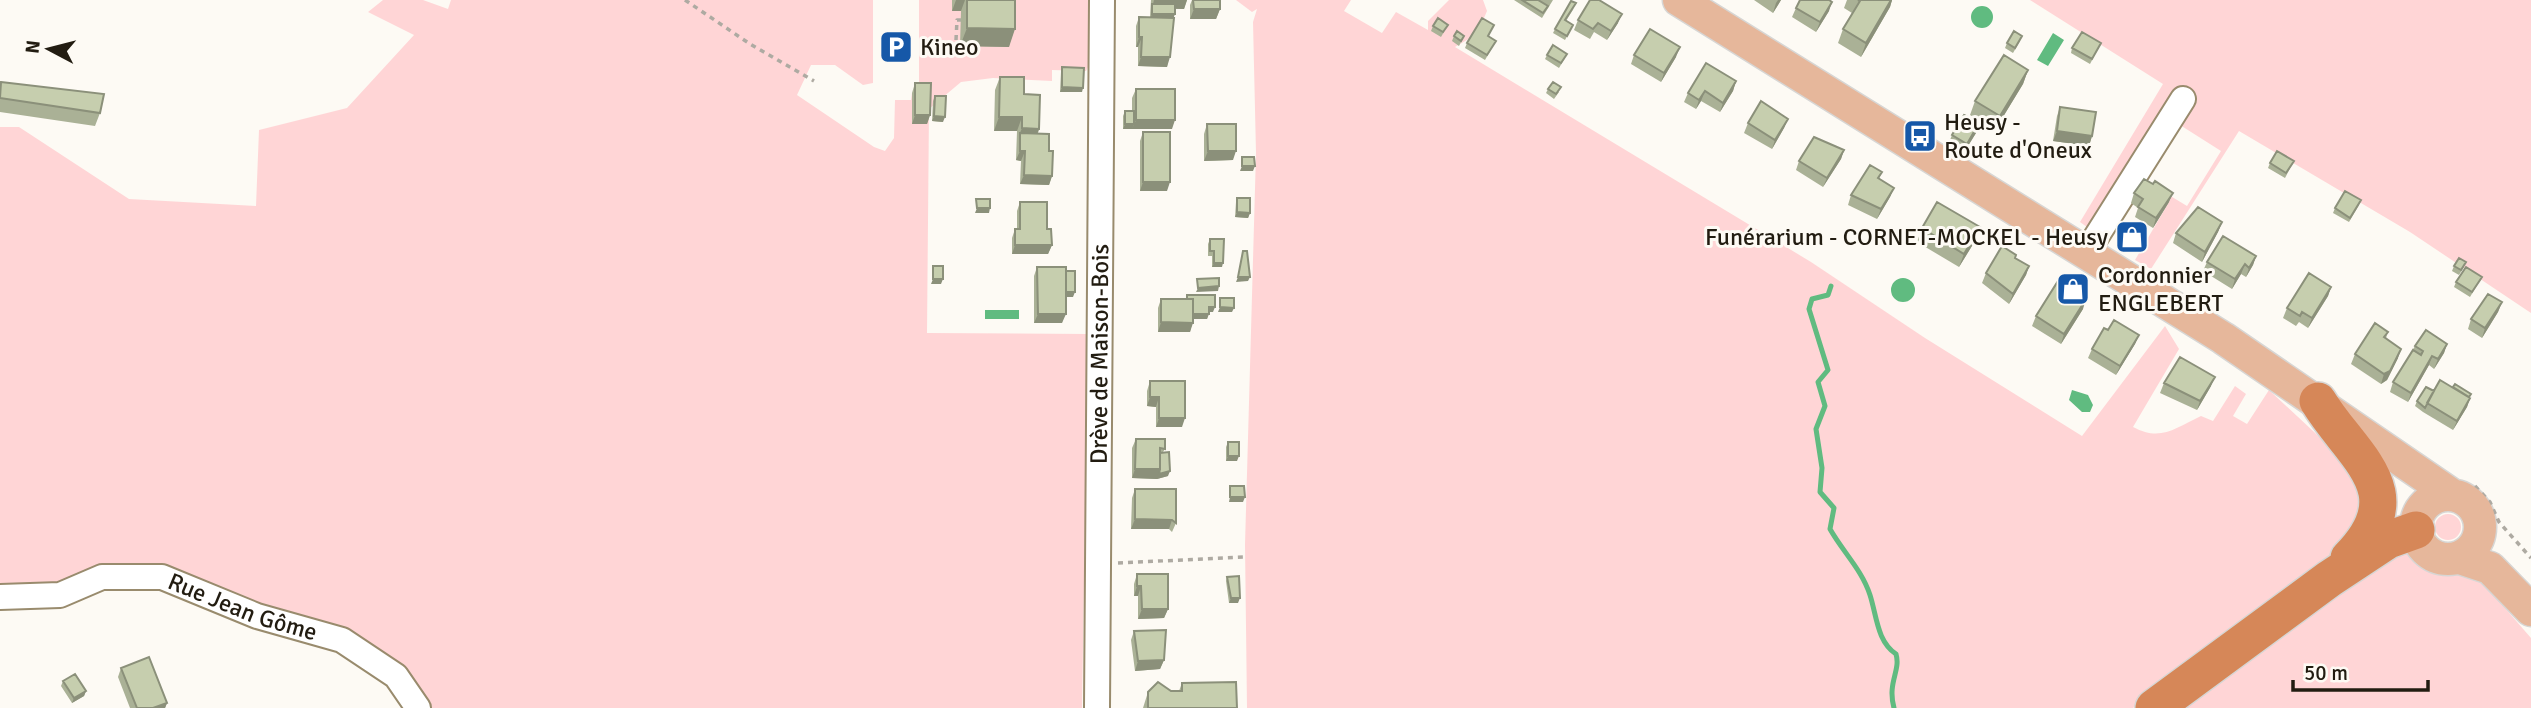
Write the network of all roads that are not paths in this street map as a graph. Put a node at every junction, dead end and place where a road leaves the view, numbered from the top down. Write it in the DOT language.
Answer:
graph roads {
  1 [pos="1101,0"];
  2 [pos="1679,0"];
  3 [pos="2183,99"];
  4 [pos="2086,253"];
  5 [pos="2318,401"];
  6 [pos="2429,510"];
  7 [pos="2481,529"];
  8 [pos="2460,558"];
  9 [pos="2329,579"];
  10 [pos="2531,596"];
  11 [pos="0,597"];
  12 [pos="2531,610"];
  13 [pos="418,708"];
  14 [pos="1097,708"];
  15 [pos="2154,708"];
  1 -- 14 [label="street, Drève de Maison-Bois"];
  2 -- 4 [label="main road"];
  3 -- 4 [label="street"];
  4 -- 5 [label="main road"];
  5 -- 6 [label="main road"];
  5 -- 9 [label="highway"];
  6 -- 7 [label="main road"];
  6 -- 8 [label="main road"];
  6 -- 9 [label="highway"];
  7 -- 8 [label="main road"];
  7 -- 10 [label="main road"];
  8 -- 12 [label="main road"];
  9 -- 15 [label="highway"];
  11 -- 13 [label="street, Rue Jean Gôme"];
}
